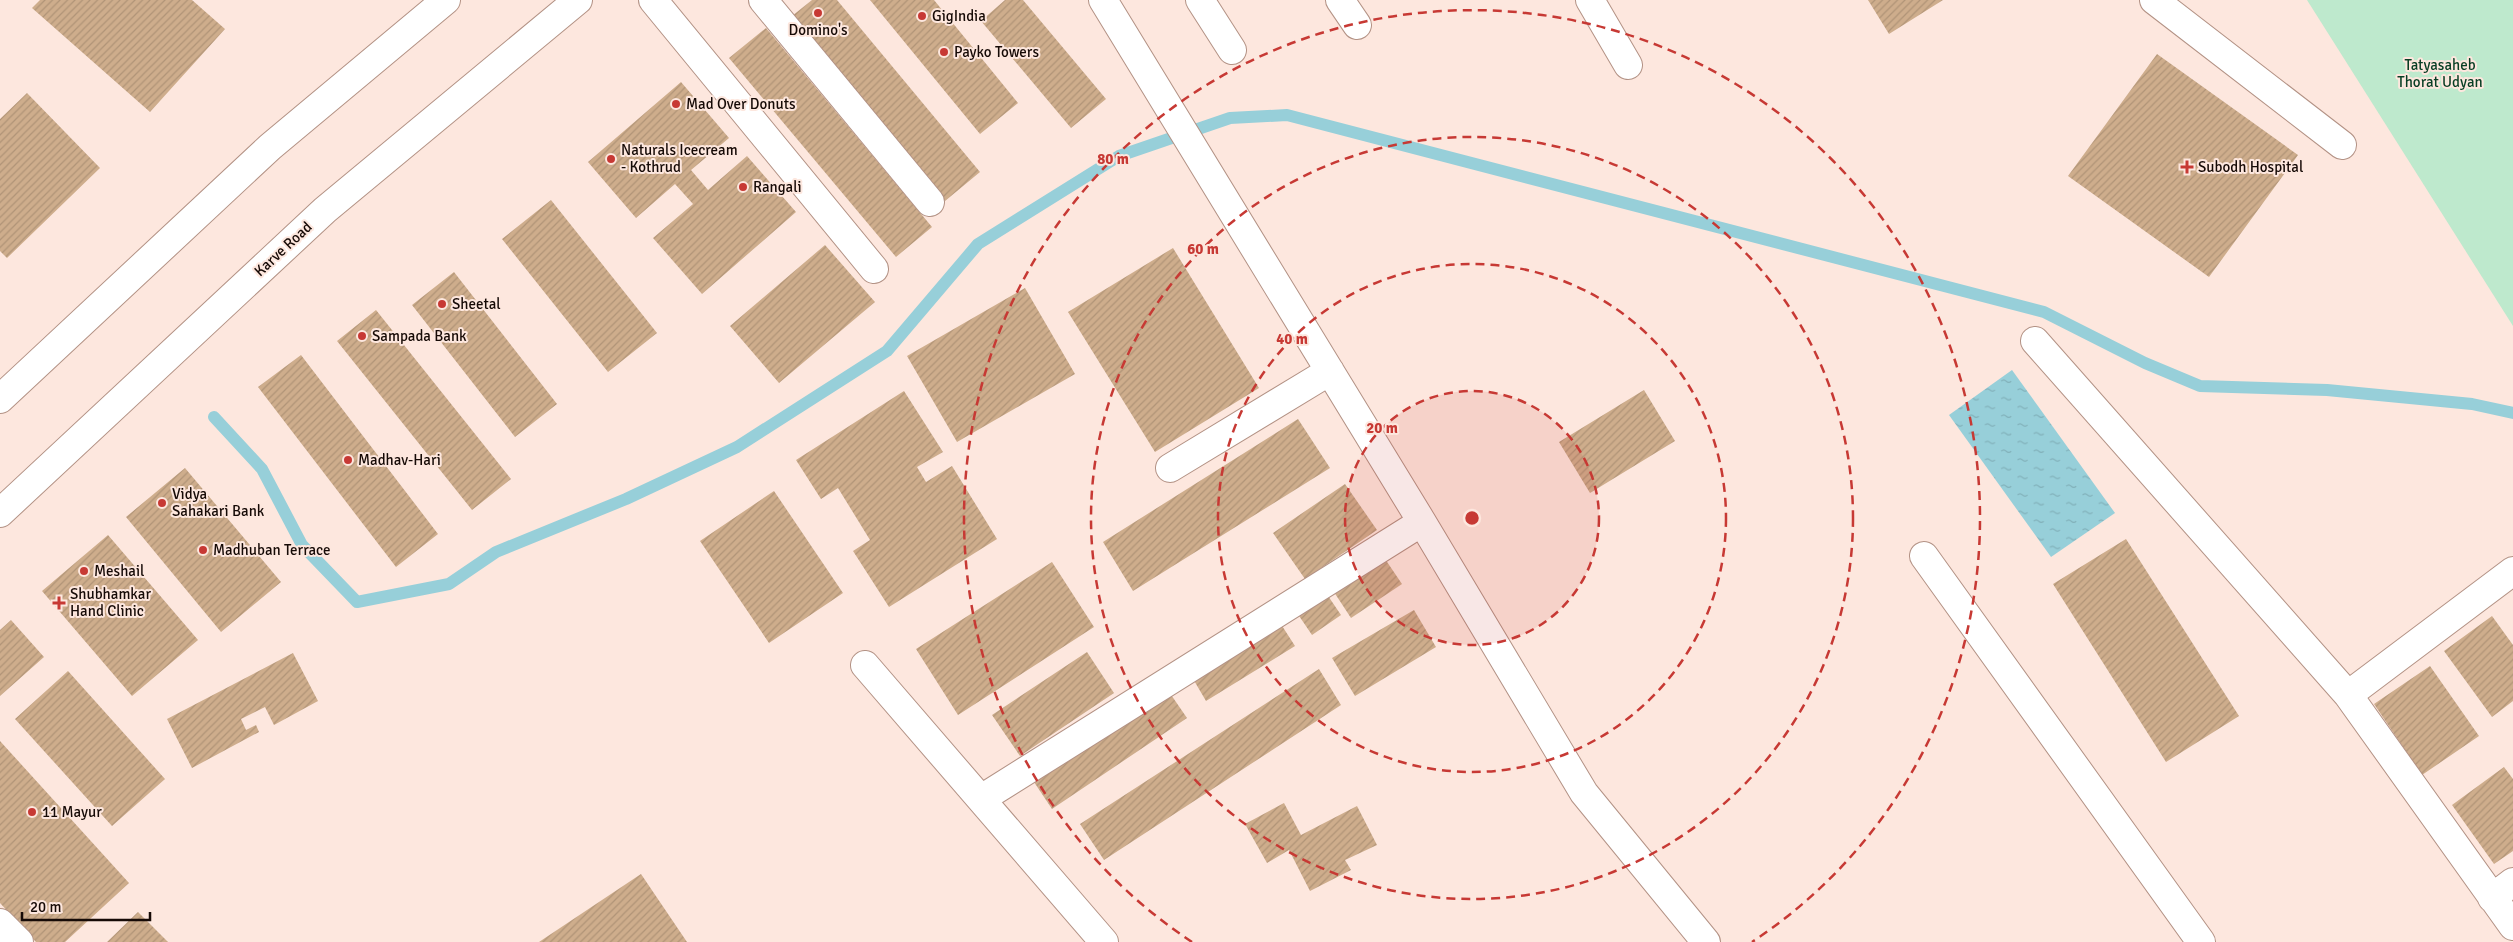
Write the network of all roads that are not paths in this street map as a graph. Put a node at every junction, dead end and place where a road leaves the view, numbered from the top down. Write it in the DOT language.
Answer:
graph roads {
  1 [pos="446,0"];
  2 [pos="578,0"];
  3 [pos="653,0"];
  4 [pos="763,0"];
  5 [pos="1103,0"];
  6 [pos="1200,0"];
  7 [pos="1340,0"];
  8 [pos="1590,0"];
  9 [pos="2154,0"];
  10 [pos="1357,25"];
  11 [pos="1232,50"];
  12 [pos="1628,65"];
  13 [pos="2342,144"];
  14 [pos="930,202"];
  15 [pos="874,269"];
  16 [pos="2035,341"];
  17 [pos="1330,371"];
  18 [pos="0,399"];
  19 [pos="1170,468"];
  20 [pos="0,513"];
  21 [pos="1422,522"];
  22 [pos="1924,556"];
  23 [pos="2513,571"];
  24 [pos="865,665"];
  25 [pos="2348,696"];
  26 [pos="981,799"];
  27 [pos="2503,890"];
  28 [pos="0,923"];
  29 [pos="2513,926"];
  30 [pos="19,942"];
  31 [pos="1104,942"];
  32 [pos="1706,942"];
  33 [pos="2201,942"];
  1 -- 18 [label="street"];
  2 -- 20 [label="street, Karve Road"];
  3 -- 15 [label="street"];
  4 -- 14 [label="street"];
  5 -- 17 [label="street"];
  6 -- 11 [label="street"];
  7 -- 10 [label="street"];
  8 -- 12 [label="street"];
  9 -- 13 [label="street"];
  16 -- 25 [label="street"];
  17 -- 19 [label="street"];
  17 -- 21 [label="street"];
  21 -- 26 [label="street"];
  21 -- 32 [label="street"];
  22 -- 33 [label="street"];
  23 -- 25 [label="street"];
  24 -- 26 [label="street"];
  25 -- 27 [label="street"];
  26 -- 31 [label="street"];
  27 -- 29 [label="street"];
  28 -- 30 [label="street"];
}
